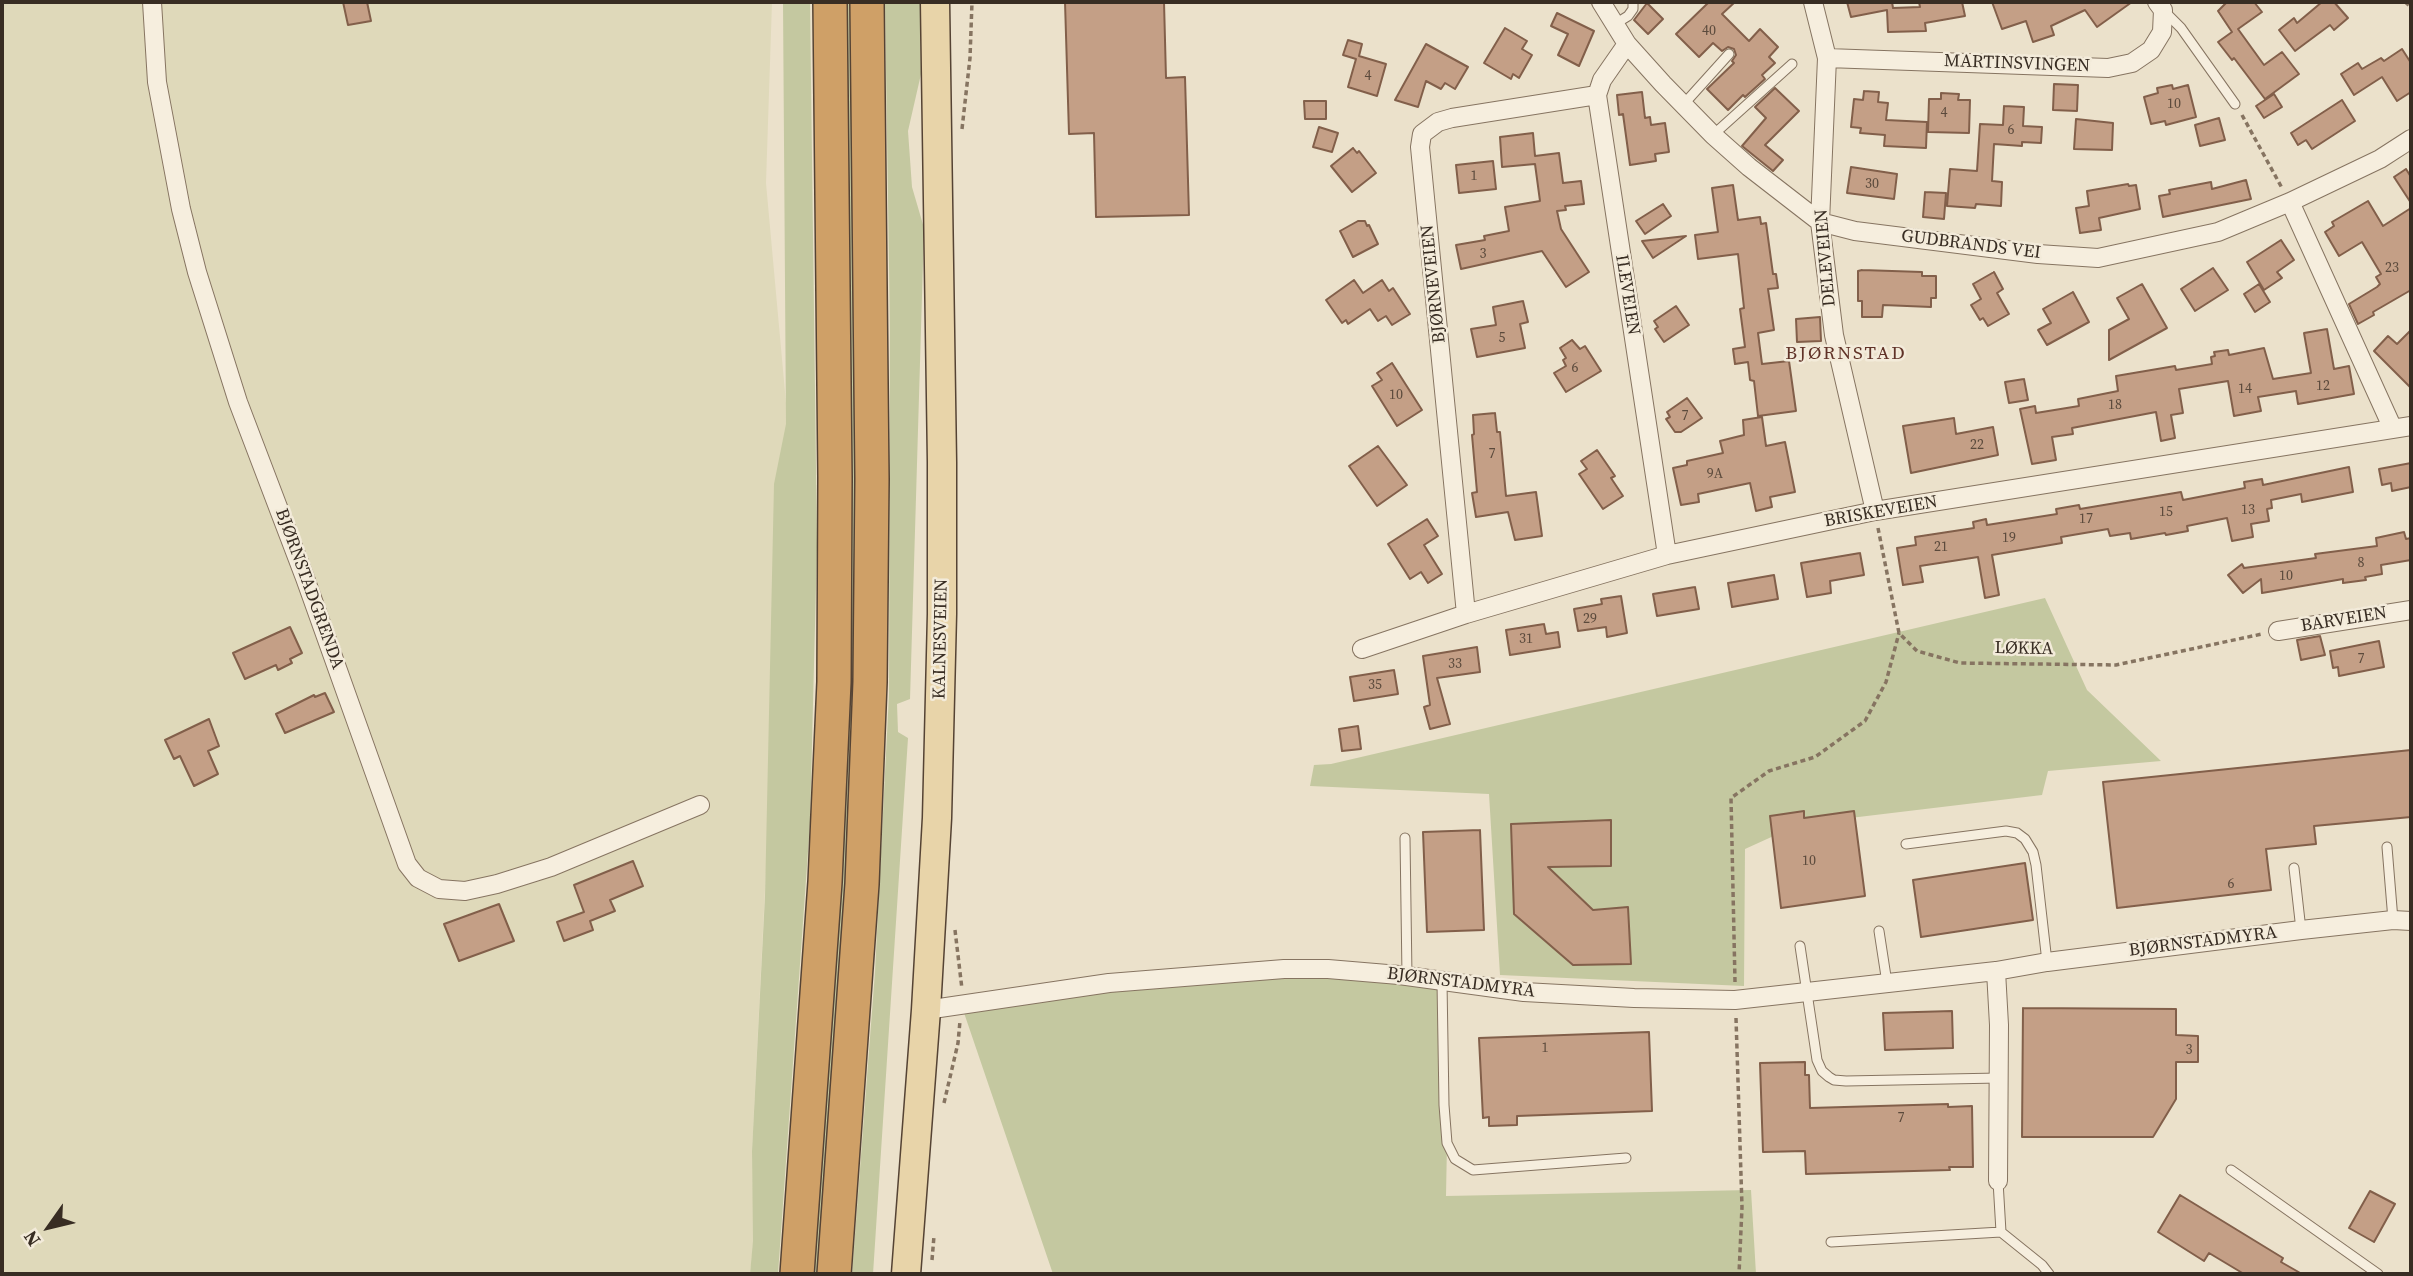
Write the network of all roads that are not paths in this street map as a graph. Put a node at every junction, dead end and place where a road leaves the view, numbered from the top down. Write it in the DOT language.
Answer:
graph roads {
  1 [pos="152,2"];
  2 [pos="830,2"];
  3 [pos="867,2"];
  4 [pos="935,2"];
  5 [pos="1601,2"];
  6 [pos="1633,2"];
  7 [pos="1813,2"];
  8 [pos="2160,6"];
  9 [pos="1615,24"];
  10 [pos="1627,44"];
  11 [pos="1729,54"];
  12 [pos="1827,58"];
  13 [pos="1792,64"];
  14 [pos="1597,95"];
  15 [pos="2235,104"];
  16 [pos="1683,105"];
  17 [pos="1713,135"];
  18 [pos="2411,139"];
  19 [pos="2290,202"];
  20 [pos="1819,222"];
  21 [pos="2402,427"];
  22 [pos="1875,511"];
  23 [pos="1667,555"];
  24 [pos="2411,610"];
  25 [pos="1466,614"];
  26 [pos="2278,631"];
  27 [pos="1362,649"];
  28 [pos="700,805"];
  29 [pos="1405,838"];
  30 [pos="1906,844"];
  31 [pos="2387,847"];
  32 [pos="2294,868"];
  33 [pos="2393,920"];
  34 [pos="2411,921"];
  35 [pos="1879,930"];
  36 [pos="2301,930"];
  37 [pos="1800,946"];
  38 [pos="2047,962"];
  39 [pos="1996,971"];
  40 [pos="1407,977"];
  41 [pos="1442,982"];
  42 [pos="1886,983"];
  43 [pos="1808,993"];
  44 [pos="926,1010"];
  45 [pos="1998,1078"];
  46 [pos="1626,1158"];
  47 [pos="2231,1170"];
  48 [pos="1998,1181"];
  49 [pos="2001,1232"];
  50 [pos="1831,1242"];
  51 [pos="797,1274"];
  52 [pos="834,1274"];
  53 [pos="906,1274"];
  54 [pos="2049,1274"];
  55 [pos="2378,1274"];
  1 -- 28 [label="street, BJØRNSTADGRENDA"];
  2 -- 51 [label="highway"];
  3 -- 52 [label="highway"];
  4 -- 44 [label="main road, KALNESVEIEN"];
  5 -- 9 [label="street, GUDBRANDS VEI"];
  6 -- 9 [label="lane"];
  7 -- 12 [label="street, DELEVEIEN"];
  8 -- 12 [label="street, MARTINSVINGEN"];
  8 -- 15 [label="lane"];
  9 -- 10 [label="street, GUDBRANDS VEI"];
  10 -- 14 [label="street"];
  10 -- 16 [label="street, GUDBRANDS VEI"];
  11 -- 16 [label="lane"];
  12 -- 20 [label="street, DELEVEIEN"];
  13 -- 17 [label="lane"];
  14 -- 23 [label="street, ILEVEIEN"];
  14 -- 25 [label="street, BJØRNEVEIEN"];
  16 -- 17 [label="street, GUDBRANDS VEI"];
  17 -- 20 [label="street, GUDBRANDS VEI"];
  18 -- 19 [label="street, GUDBRANDS VEI"];
  19 -- 20 [label="street, GUDBRANDS VEI"];
  19 -- 21 [label="street"];
  20 -- 22 [label="street, DELEVEIEN"];
  21 -- 22 [label="street, BRISKEVEIEN"];
  22 -- 23 [label="street, BRISKEVEIEN"];
  23 -- 25 [label="street, BRISKEVEIEN"];
  24 -- 26 [label="street, BARVEIEN"];
  25 -- 27 [label="street, BRISKEVEIEN"];
  29 -- 40 [label="lane"];
  30 -- 38 [label="lane"];
  31 -- 33 [label="lane"];
  32 -- 36 [label="lane"];
  33 -- 34 [label="street, BJØRNSTADMYRA"];
  33 -- 36 [label="street, BJØRNSTADMYRA"];
  35 -- 42 [label="lane"];
  36 -- 38 [label="street, BJØRNSTADMYRA"];
  37 -- 43 [label="lane"];
  38 -- 39 [label="street, BJØRNSTADMYRA"];
  39 -- 42 [label="street, BJØRNSTADMYRA"];
  39 -- 45 [label="street"];
  40 -- 41 [label="street, BJØRNSTADMYRA"];
  40 -- 44 [label="street, BJØRNSTADMYRA"];
  41 -- 43 [label="street, BJØRNSTADMYRA"];
  41 -- 46 [label="lane"];
  42 -- 43 [label="street, BJØRNSTADMYRA"];
  43 -- 45 [label="lane"];
  44 -- 53 [label="main road, KALNESVEIEN"];
  45 -- 48 [label="street"];
  47 -- 55 [label="lane"];
  48 -- 49 [label="lane"];
  49 -- 50 [label="lane"];
  49 -- 54 [label="lane"];
}
